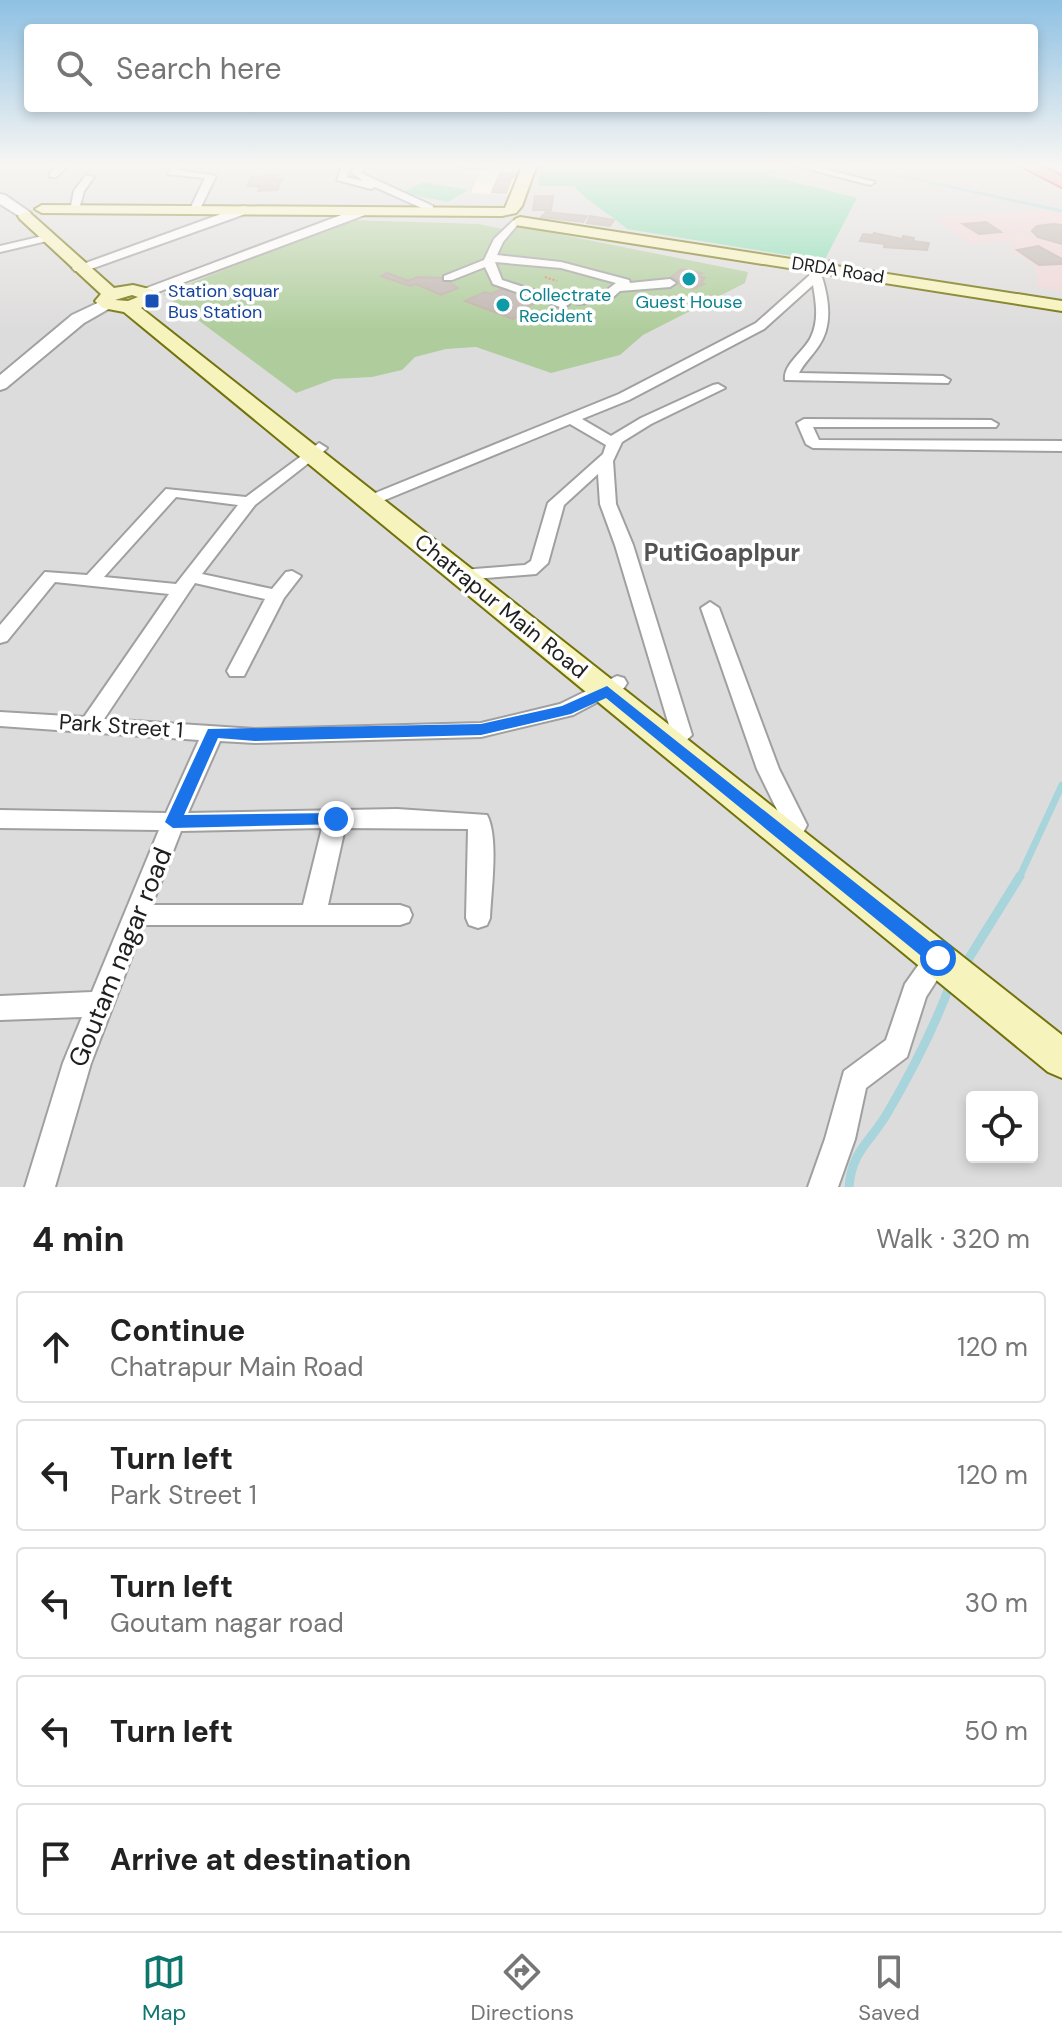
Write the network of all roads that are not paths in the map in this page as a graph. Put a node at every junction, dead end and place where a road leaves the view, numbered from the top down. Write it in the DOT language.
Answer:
graph roads {
  1 [pos="36,219"];
  2 [pos="218,219"];
  3 [pos="342,219"];
  4 [pos="513,219"];
  5 [pos="529,219"];
  6 [pos="4,248"];
  7 [pos="489,260"];
  8 [pos="85,267"];
  9 [pos="824,269"];
  10 [pos="448,278"];
  11 [pos="670,283"];
  12 [pos="618,288"];
  13 [pos="128,298"];
  14 [pos="579,300"];
  15 [pos="563,304"];
  16 [pos="1060,305"];
  17 [pos="943,380"];
  18 [pos="0,384"];
  19 [pos="718,388"];
  20 [pos="572,419"];
  21 [pos="991,424"];
  22 [pos="1062,446"];
  23 [pos="315,450"];
  24 [pos="610,451"];
  25 [pos="375,499"];
  26 [pos="249,502"];
  27 [pos="292,576"];
  28 [pos="472,576"];
  29 [pos="91,581"];
  30 [pos="185,583"];
  31 [pos="276,596"];
  32 [pos="710,608"];
  33 [pos="0,637"];
  34 [pos="237,671"];
  35 [pos="612,687"];
  36 [pos="0,719"];
  37 [pos="90,724"];
  38 [pos="213,733"];
  39 [pos="677,739"];
  40 [pos="0,819"];
  41 [pos="336,819"];
  42 [pos="173,822"];
  43 [pos="790,829"];
  44 [pos="136,915"];
  45 [pos="313,915"];
  46 [pos="400,915"];
  47 [pos="478,918"];
  48 [pos="957,966"];
  49 [pos="100,1004"];
  50 [pos="0,1008"];
  51 [pos="1062,1036"];
  52 [pos="1062,1059"];
  53 [pos="40,1187"];
  54 [pos="823,1187"];
  1 -- 6 [label="street"];
  1 -- 8 [label="main road"];
  1 -- 8 [label="main road"];
  2 -- 8 [label="street"];
  3 -- 13 [label="street"];
  4 -- 7 [label="street"];
  5 -- 9 [label="main road, DRDA Road"];
  7 -- 10 [label="street"];
  7 -- 12 [label="street"];
  7 -- 15 [label="street"];
  8 -- 13 [label="main road, Chatrapur Main Road"];
  9 -- 16 [label="main road, DRDA Road"];
  9 -- 17 [label="street"];
  9 -- 20 [label="street"];
  11 -- 12 [label="street"];
  12 -- 14 [label="street"];
  13 -- 18 [label="street"];
  13 -- 23 [label="main road, Chatrapur Main Road"];
  19 -- 24 [label="street"];
  20 -- 24 [label="street"];
  20 -- 25 [label="street"];
  21 -- 22 [label="street"];
  23 -- 25 [label="main road, Chatrapur Main Road"];
  23 -- 26 [label="street"];
  24 -- 28 [label="street"];
  24 -- 39 [label="street"];
  25 -- 28 [label="main road, Chatrapur Main Road"];
  26 -- 29 [label="street"];
  26 -- 30 [label="street"];
  27 -- 31 [label="street"];
  28 -- 35 [label="main road, Chatrapur Main Road"];
  29 -- 30 [label="street"];
  29 -- 33 [label="street"];
  30 -- 31 [label="street"];
  30 -- 37 [label="street"];
  31 -- 34 [label="street"];
  32 -- 43 [label="street"];
  35 -- 38 [label="street, Park Street 1"];
  35 -- 39 [label="main road, Chatrapur Main Road"];
  36 -- 37 [label="street, Park Street 1"];
  37 -- 38 [label="street, Park Street 1"];
  38 -- 42 [label="street, Goutam nagar road"];
  39 -- 43 [label="main road, Chatrapur Main Road"];
  40 -- 42 [label="street"];
  41 -- 42 [label="street"];
  41 -- 45 [label="street"];
  41 -- 47 [label="street"];
  42 -- 44 [label="street, Goutam nagar road"];
  43 -- 48 [label="main road, Chatrapur Main Road"];
  44 -- 45 [label="street"];
  44 -- 49 [label="street, Goutam nagar road"];
  45 -- 46 [label="street"];
  48 -- 51 [label="main road"];
  48 -- 52 [label="main road"];
  48 -- 54 [label="street"];
  49 -- 50 [label="street"];
  49 -- 53 [label="street, Goutam nagar road"];
}
